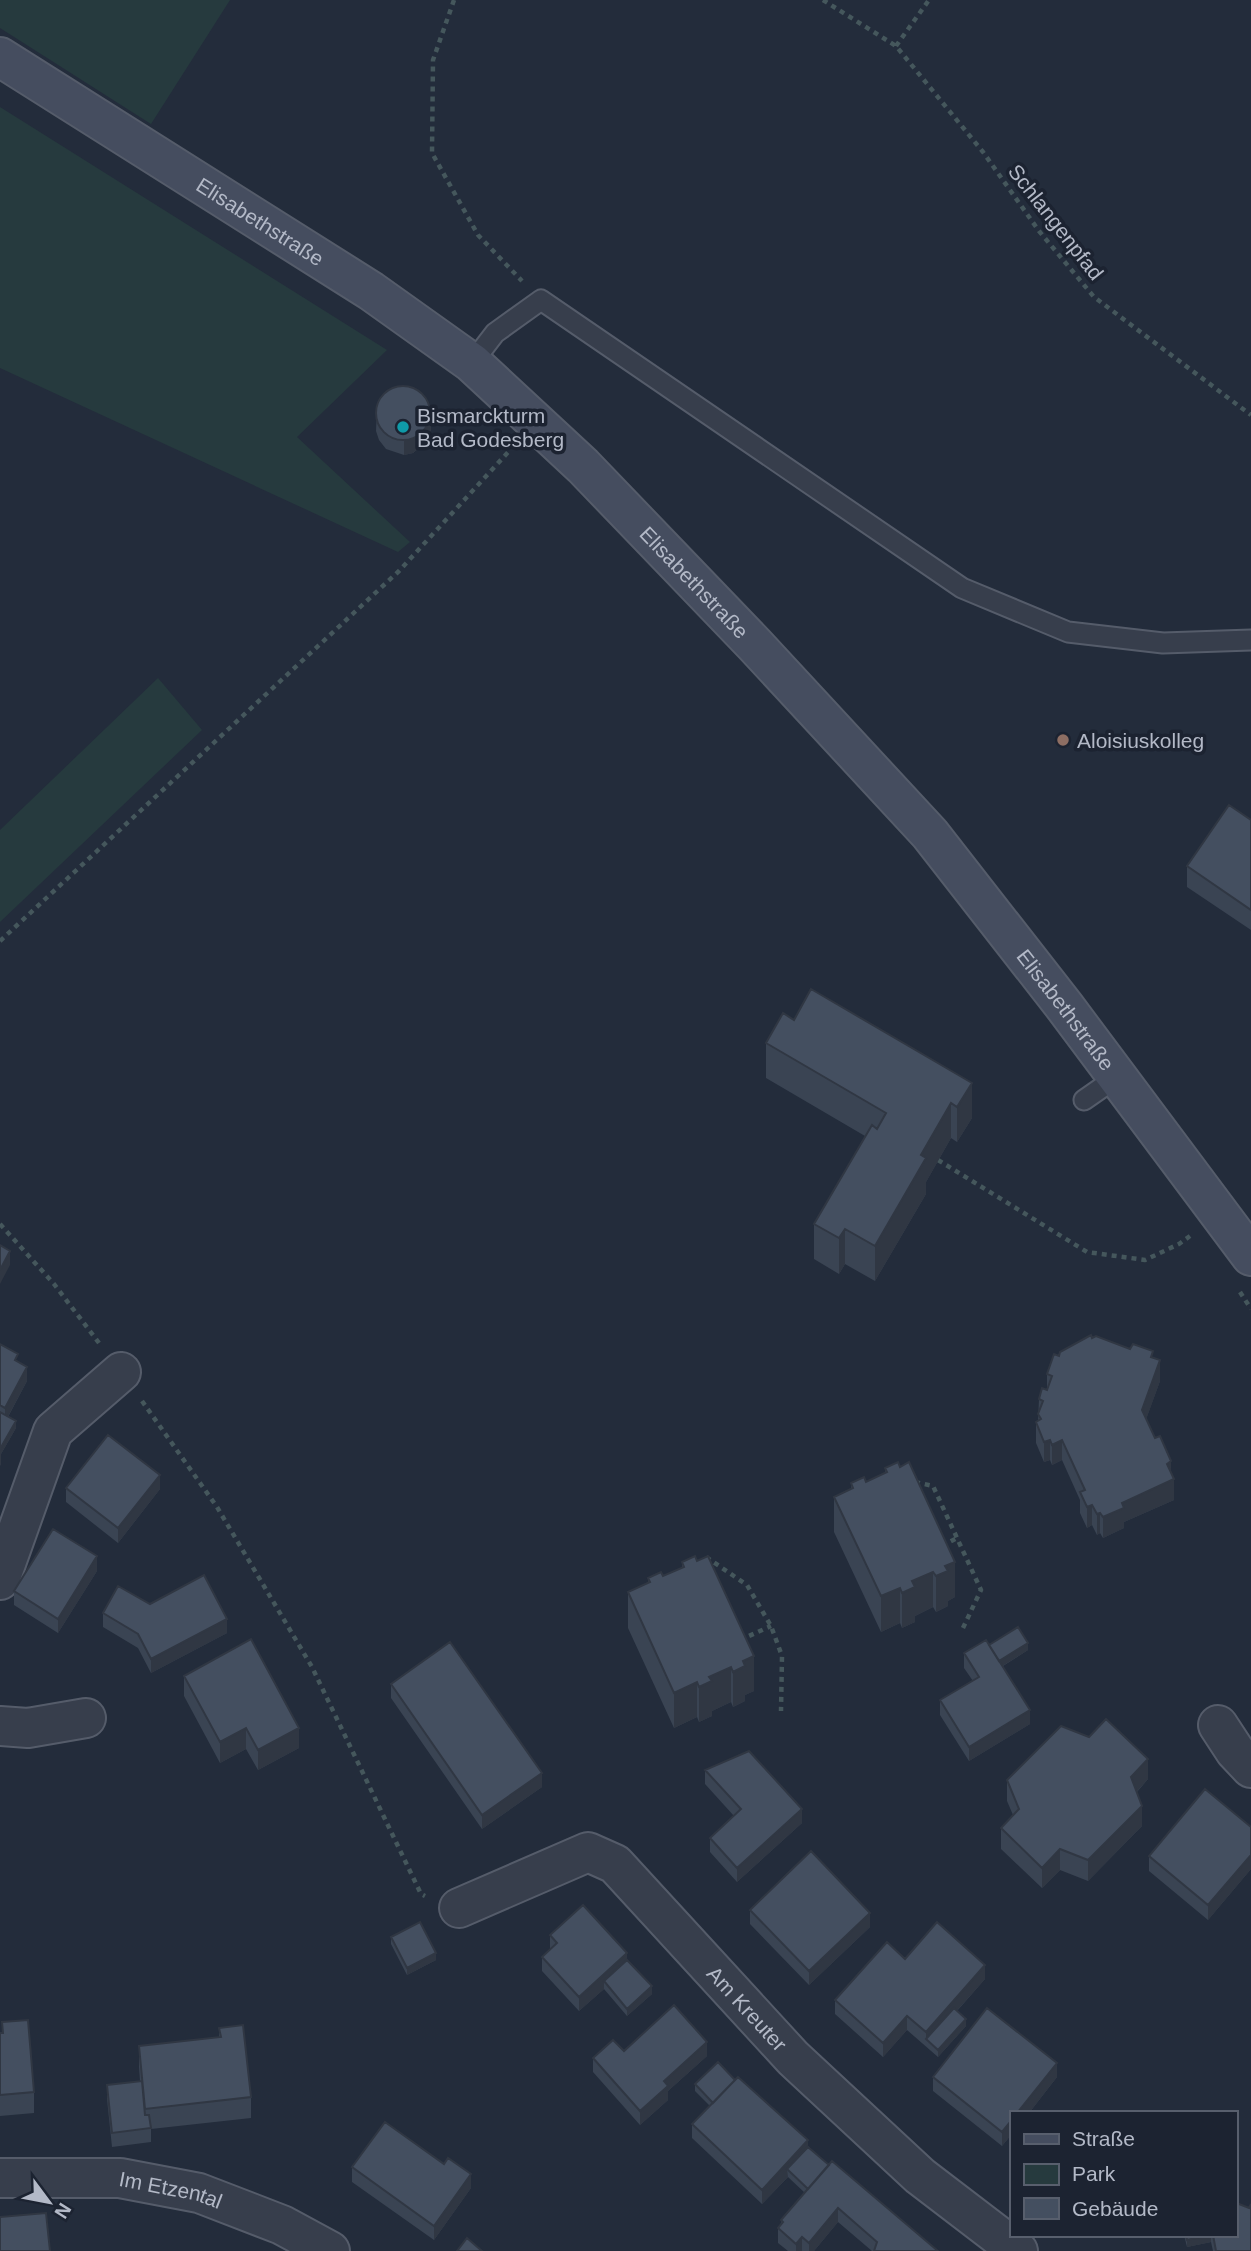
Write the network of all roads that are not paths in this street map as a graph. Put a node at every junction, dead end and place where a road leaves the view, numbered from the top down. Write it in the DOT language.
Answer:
graph roads {
  1 [pos="0,57"];
  2 [pos="472,363"];
  3 [pos="1251,640"];
  4 [pos="1117,1077"];
  5 [pos="1084,1100"];
  6 [pos="1243,1271"];
  7 [pos="121,1373"];
  8 [pos="0,1580"];
  9 [pos="86,1718"];
  10 [pos="1218,1725"];
  11 [pos="0,1726"];
  12 [pos="1251,1768"];
  13 [pos="459,1908"];
  14 [pos="0,2178"];
  15 [pos="330,2251"];
  16 [pos="1018,2251"];
  1 -- 2 [label="street, Elisabethstraße"];
  2 -- 3 [label="lane"];
  2 -- 4 [label="street, Elisabethstraße"];
  4 -- 5 [label="lane"];
  4 -- 6 [label="street, Elisabethstraße"];
  7 -- 8 [label="street"];
  9 -- 11 [label="street"];
  10 -- 12 [label="street"];
  13 -- 16 [label="street, Am Kreuter"];
  14 -- 15 [label="street, Im Etzental"];
}
